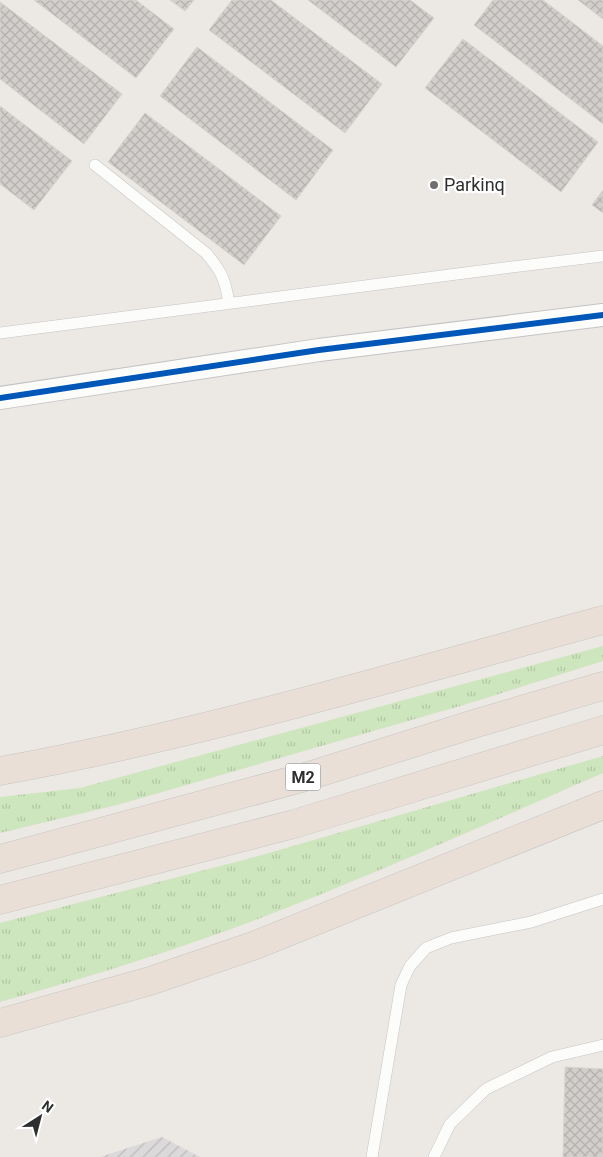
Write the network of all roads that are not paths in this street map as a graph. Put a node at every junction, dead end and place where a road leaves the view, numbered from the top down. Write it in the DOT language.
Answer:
graph roads {
  1 [pos="95,165"];
  2 [pos="603,256"];
  3 [pos="229,303"];
  4 [pos="603,315"];
  5 [pos="0,333"];
  6 [pos="0,398"];
  7 [pos="603,620"];
  8 [pos="603,686"];
  9 [pos="603,730"];
  10 [pos="0,771"];
  11 [pos="603,805"];
  12 [pos="0,859"];
  13 [pos="603,899"];
  14 [pos="0,900"];
  15 [pos="0,1024"];
  16 [pos="603,1045"];
  17 [pos="372,1157"];
  18 [pos="434,1157"];
  1 -- 3 [label="lane"];
  2 -- 3 [label="lane"];
  3 -- 5 [label="lane"];
  4 -- 6 [label="street"];
  7 -- 10 [label="highway"];
  8 -- 12 [label="highway, M2"];
  9 -- 14 [label="highway, M2"];
  11 -- 15 [label="highway"];
  13 -- 17 [label="lane"];
  16 -- 18 [label="lane"];
}
